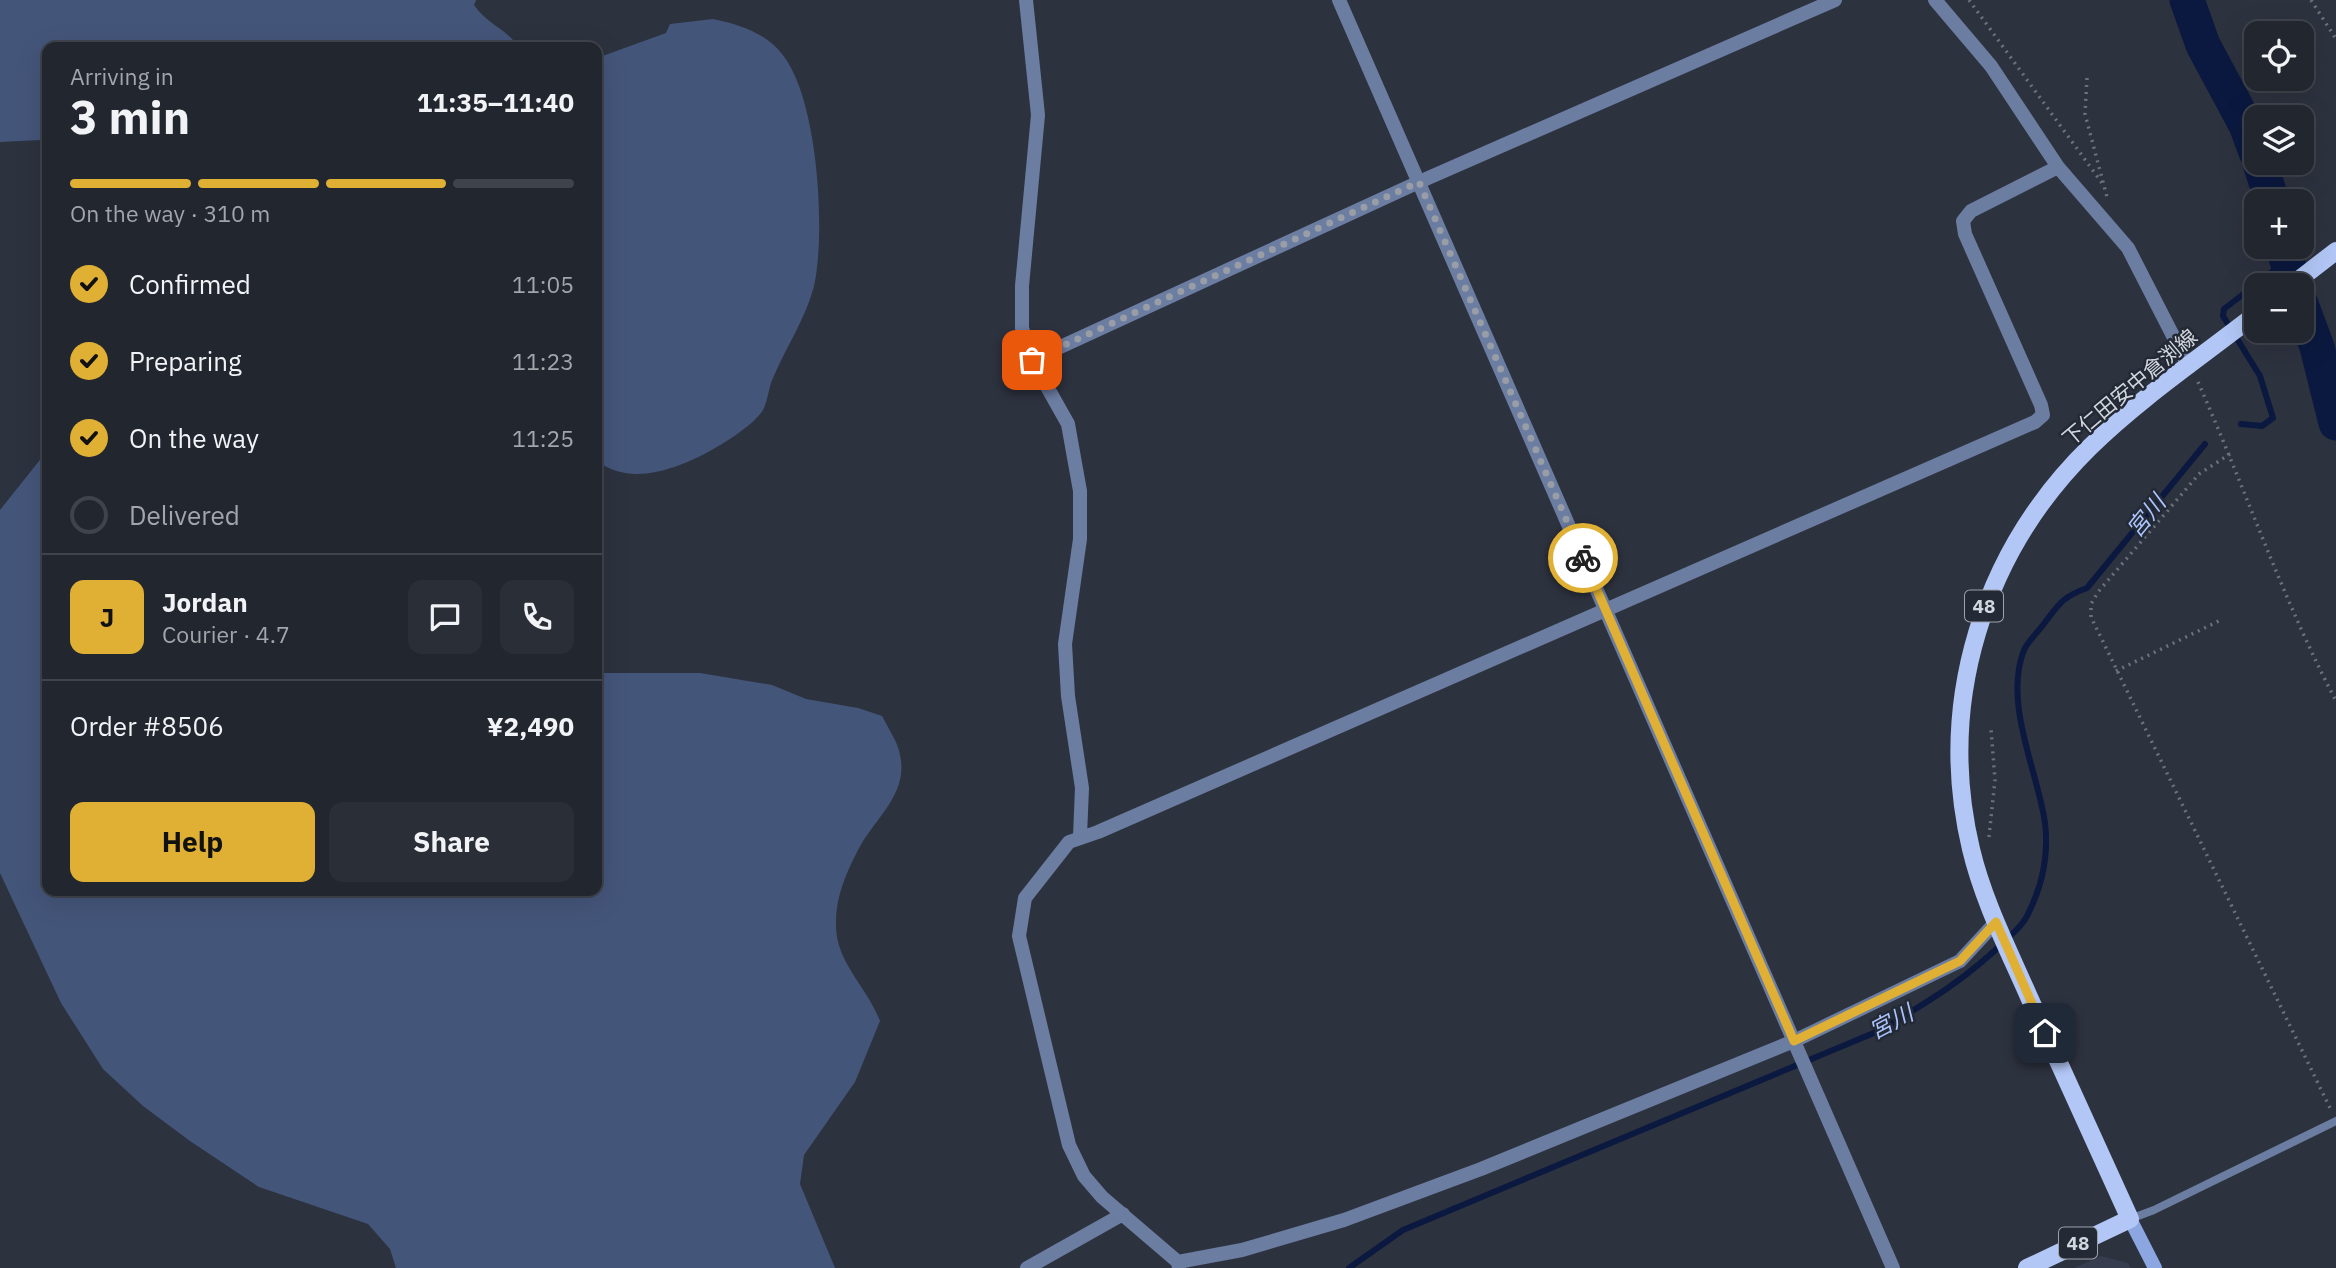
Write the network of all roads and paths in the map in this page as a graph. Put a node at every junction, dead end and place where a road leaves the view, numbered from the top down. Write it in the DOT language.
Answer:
graph roads {
  1 [pos="1026,0"];
  2 [pos="1339,0"];
  3 [pos="1835,0"];
  4 [pos="1935,0"];
  5 [pos="1969,0"];
  6 [pos="2311,0"];
  7 [pos="2336,38"];
  8 [pos="2087,78"];
  9 [pos="2058,167"];
  10 [pos="1419,182"];
  11 [pos="2102,183"];
  12 [pos="2110,207"];
  13 [pos="2336,251"];
  14 [pos="2308,273"];
  15 [pos="2244,324"];
  16 [pos="1032,360"];
  17 [pos="2193,368"];
  18 [pos="2230,454"];
  19 [pos="1605,610"];
  20 [pos="2223,619"];
  21 [pos="2116,671"];
  22 [pos="2336,701"];
  23 [pos="1991,729"];
  24 [pos="1080,836"];
  25 [pos="1974,861"];
  26 [pos="1997,924"];
  27 [pos="1796,1045"];
  28 [pos="2336,1121"];
  29 [pos="1123,1214"];
  30 [pos="2130,1219"];
  31 [pos="1179,1265"];
  32 [pos="1027,1268"];
  33 [pos="1894,1268"];
  34 [pos="2026,1268"];
  35 [pos="2155,1268"];
  1 -- 16 [label="street"];
  2 -- 10 [label="street"];
  3 -- 10 [label="street"];
  4 -- 9 [label="street"];
  5 -- 11 [label="path"];
  6 -- 7 [label="path"];
  8 -- 11 [label="path"];
  9 -- 17 [label="street"];
  9 -- 19 [label="street"];
  10 -- 16 [label="street"];
  10 -- 19 [label="street"];
  11 -- 12 [label="path"];
  13 -- 14 [label="main road"];
  15 -- 17 [label="main road, 下仁田安中倉渕線 / 48"];
  16 -- 24 [label="street"];
  17 -- 18 [label="path"];
  17 -- 25 [label="main road, 下仁田安中倉渕線 / 48"];
  18 -- 21 [label="path"];
  18 -- 22 [label="path"];
  19 -- 24 [label="street"];
  19 -- 27 [label="street"];
  20 -- 21 [label="path"];
  21 -- 28 [label="path"];
  23 -- 25 [label="path"];
  24 -- 29 [label="street"];
  25 -- 26 [label="main road, 下仁田安中倉渕線 / 48"];
  26 -- 27 [label="street"];
  26 -- 30 [label="main road, 下仁田安中倉渕線 / 48"];
  27 -- 31 [label="street"];
  27 -- 33 [label="street"];
  28 -- 30 [label="lane"];
  29 -- 31 [label="street"];
  29 -- 32 [label="street"];
  30 -- 34 [label="main road, 48"];
  30 -- 35 [label="main road"];
}
